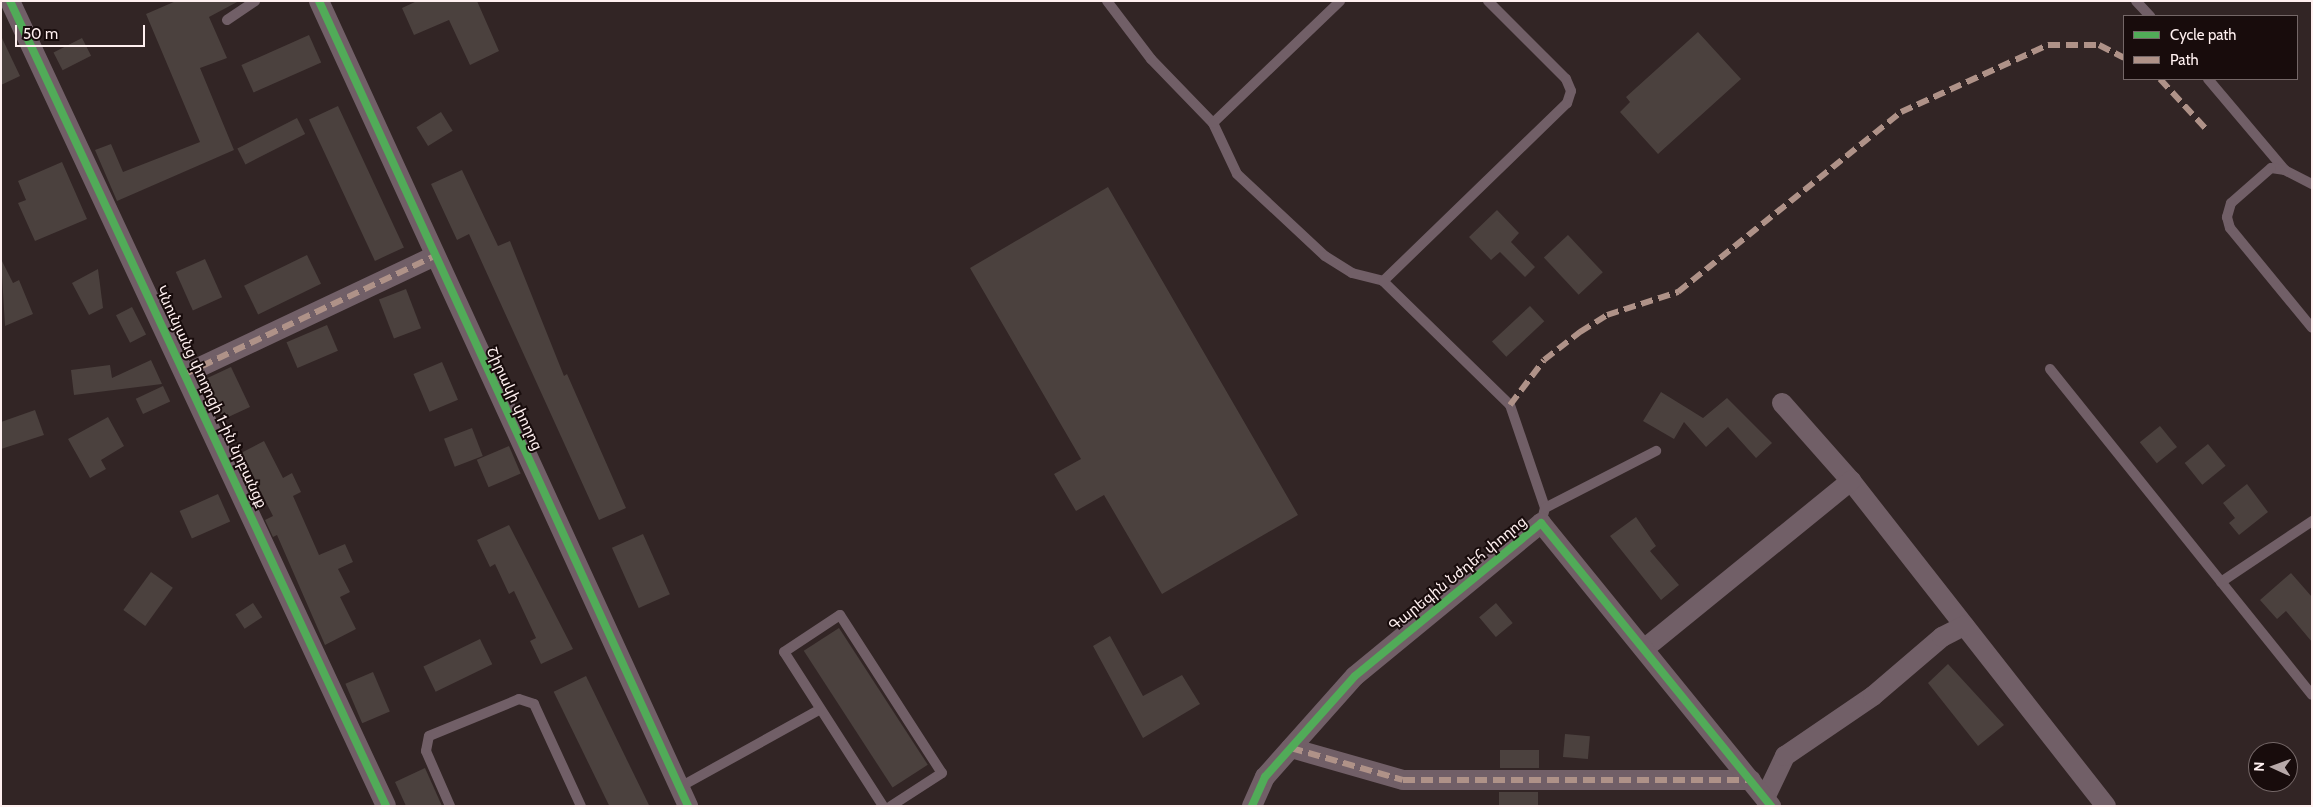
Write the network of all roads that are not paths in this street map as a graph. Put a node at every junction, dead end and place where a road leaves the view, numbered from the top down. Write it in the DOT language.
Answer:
graph roads {
  1 [pos="10,1"];
  2 [pos="255,1"];
  3 [pos="319,1"];
  4 [pos="1107,1"];
  5 [pos="1340,1"];
  6 [pos="1488,1"];
  7 [pos="2136,1"];
  8 [pos="2149,15"];
  9 [pos="227,20"];
  10 [pos="2209,80"];
  11 [pos="1213,122"];
  12 [pos="2285,170"];
  13 [pos="2312,184"];
  14 [pos="433,257"];
  15 [pos="1383,281"];
  16 [pos="2312,328"];
  17 [pos="2050,369"];
  18 [pos="185,374"];
  19 [pos="1782,403"];
  20 [pos="1656,452"];
  21 [pos="1851,482"];
  22 [pos="1542,516"];
  23 [pos="2312,521"];
  24 [pos="2221,582"];
  25 [pos="1964,626"];
  26 [pos="1644,649"];
  27 [pos="2312,695"];
  28 [pos="820,710"];
  29 [pos="1291,748"];
  30 [pos="1751,780"];
  31 [pos="680,787"];
  32 [pos="1768,802"];
  33 [pos="386,806"];
  34 [pos="450,806"];
  35 [pos="581,806"];
  36 [pos="688,806"];
  37 [pos="883,806"];
  38 [pos="891,806"];
  39 [pos="1252,806"];
  40 [pos="2106,806"];
  1 -- 18 [label="street, Կնունյանց փողոցի 1-ին նրբանցք"];
  2 -- 9 [label="lane"];
  3 -- 14 [label="street, Շիրակի փողոց"];
  4 -- 11 [label="lane"];
  5 -- 11 [label="lane"];
  6 -- 15 [label="lane"];
  7 -- 8 [label="lane"];
  10 -- 12 [label="lane"];
  11 -- 15 [label="lane"];
  12 -- 13 [label="lane"];
  12 -- 16 [label="lane"];
  14 -- 18 [label="street"];
  14 -- 31 [label="street, Շիրակի փողոց"];
  15 -- 22 [label="lane"];
  17 -- 24 [label="lane"];
  18 -- 33 [label="street, Կնունյանց փողոցի 1-ին նրբանցք"];
  19 -- 21 [label="street"];
  20 -- 22 [label="lane"];
  21 -- 25 [label="street"];
  21 -- 26 [label="street"];
  22 -- 26 [label="street, Գարեգին Նժդեհ փողոց"];
  22 -- 29 [label="street, Գարեգին Նժդեհ փողոց"];
  23 -- 24 [label="lane"];
  24 -- 27 [label="lane"];
  25 -- 32 [label="street"];
  25 -- 40 [label="street"];
  26 -- 30 [label="street, Գարեգին Նժդեհ փողոց"];
  28 -- 31 [label="lane"];
  28 -- 37 [label="lane"];
  28 -- 38 [label="lane"];
  29 -- 30 [label="street"];
  29 -- 39 [label="street, Գարեգին Նժդեհ փողոց"];
  30 -- 32 [label="street, Գարեգին Նժդեհ փողոց"];
  31 -- 36 [label="street, Շիրակի փողոց"];
  34 -- 35 [label="lane"];
}
